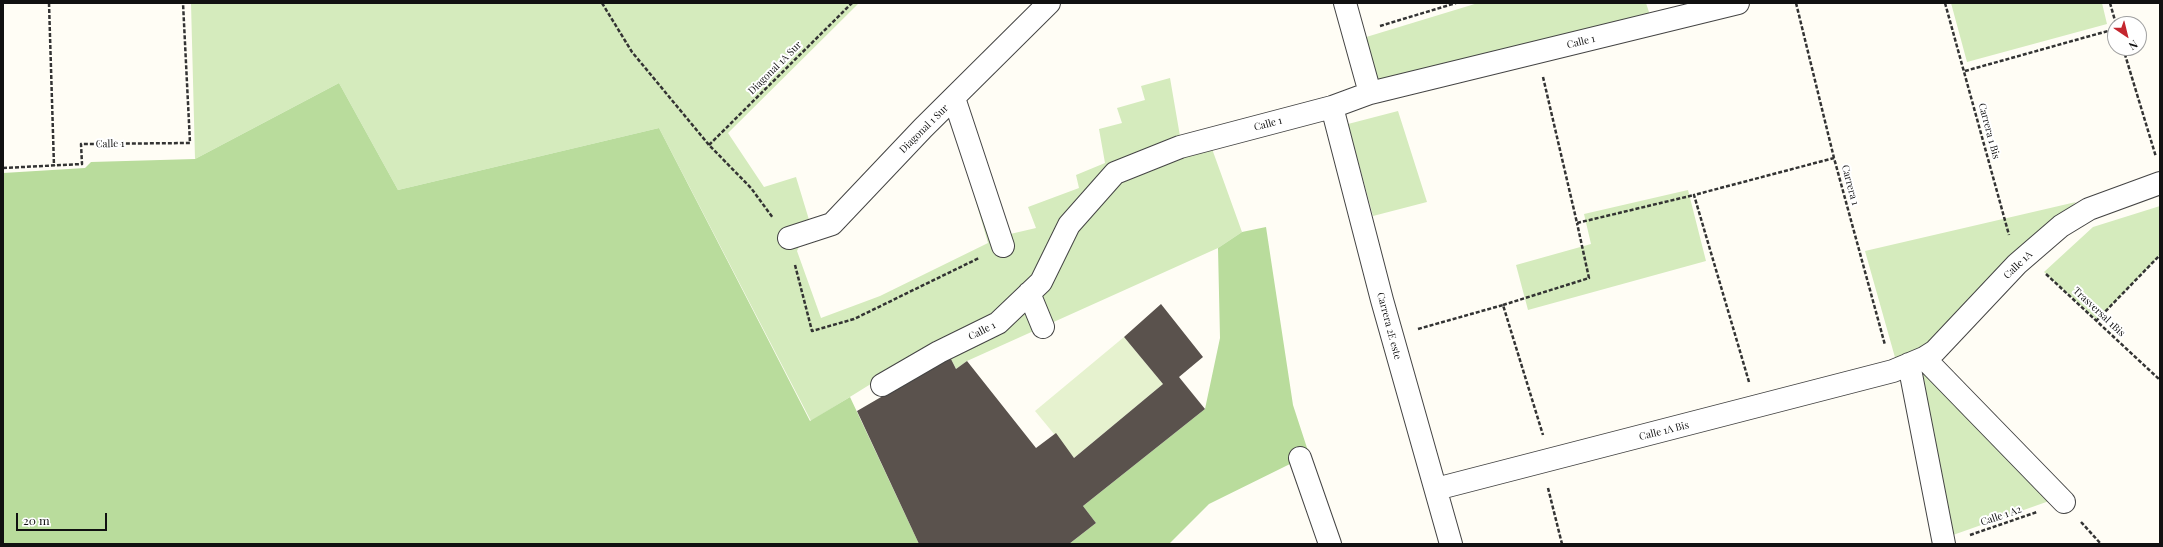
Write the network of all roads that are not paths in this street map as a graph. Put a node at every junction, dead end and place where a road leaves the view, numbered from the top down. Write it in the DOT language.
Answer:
graph roads {
  1 [pos="1049,3"];
  2 [pos="1345,3"];
  3 [pos="1738,3"];
  4 [pos="1370,93"];
  5 [pos="954,98"];
  6 [pos="1332,107"];
  7 [pos="2160,183"];
  8 [pos="789,238"];
  9 [pos="1003,246"];
  10 [pos="1030,293"];
  11 [pos="1043,327"];
  12 [pos="1909,364"];
  13 [pos="882,385"];
  14 [pos="1300,458"];
  15 [pos="1436,489"];
  16 [pos="2064,502"];
  17 [pos="1330,544"];
  18 [pos="1451,544"];
  19 [pos="1944,544"];
  1 -- 5 [label="street, Diagonal 1 Sur"];
  2 -- 4 [label="street"];
  3 -- 4 [label="street, Calle 1"];
  4 -- 6 [label="street, Calle 1"];
  5 -- 8 [label="street, Diagonal 1 Sur"];
  5 -- 9 [label="street"];
  6 -- 10 [label="street, Calle 1"];
  6 -- 15 [label="street, Carrera 2E este"];
  7 -- 12 [label="street, Calle 1A"];
  10 -- 11 [label="street"];
  10 -- 13 [label="street, Calle 1"];
  12 -- 15 [label="street, Calle 1A Bis"];
  12 -- 16 [label="street"];
  12 -- 19 [label="street"];
  14 -- 17 [label="street"];
  15 -- 18 [label="street, Carrera 2E este"];
}
